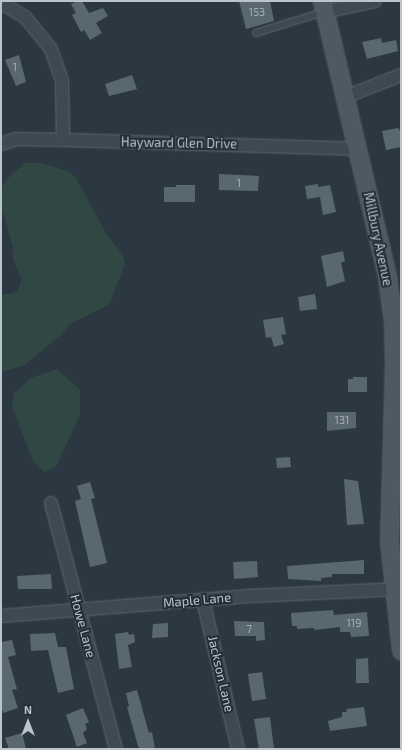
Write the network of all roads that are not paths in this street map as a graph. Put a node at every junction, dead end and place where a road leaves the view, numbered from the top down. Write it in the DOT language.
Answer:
graph roads {
  1 [pos="375,1"];
  2 [pos="1,3"];
  3 [pos="323,6"];
  4 [pos="256,33"];
  5 [pos="401,74"];
  6 [pos="345,97"];
  7 [pos="63,140"];
  8 [pos="1,144"];
  9 [pos="358,149"];
  10 [pos="396,463"];
  11 [pos="51,503"];
  12 [pos="397,589"];
  13 [pos="203,600"];
  14 [pos="79,610"];
  15 [pos="1,616"];
  16 [pos="401,650"];
  17 [pos="116,749"];
  18 [pos="238,749"];
  1 -- 3 [label="street"];
  2 -- 7 [label="street"];
  3 -- 4 [label="lane"];
  3 -- 6 [label="main road, Millbury Avenue"];
  5 -- 6 [label="street"];
  6 -- 9 [label="main road, Millbury Avenue"];
  7 -- 8 [label="street, Hayward Glen Drive"];
  7 -- 9 [label="street, Hayward Glen Drive"];
  9 -- 10 [label="main road, Millbury Avenue"];
  10 -- 12 [label="main road, Millbury Avenue"];
  11 -- 14 [label="street, Howe Lane"];
  12 -- 13 [label="street, Maple Lane"];
  12 -- 16 [label="main road, Millbury Avenue"];
  13 -- 14 [label="street, Maple Lane"];
  13 -- 18 [label="street, Jackson Lane"];
  14 -- 15 [label="street, Maple Lane"];
  14 -- 17 [label="street, Howe Lane"];
}
